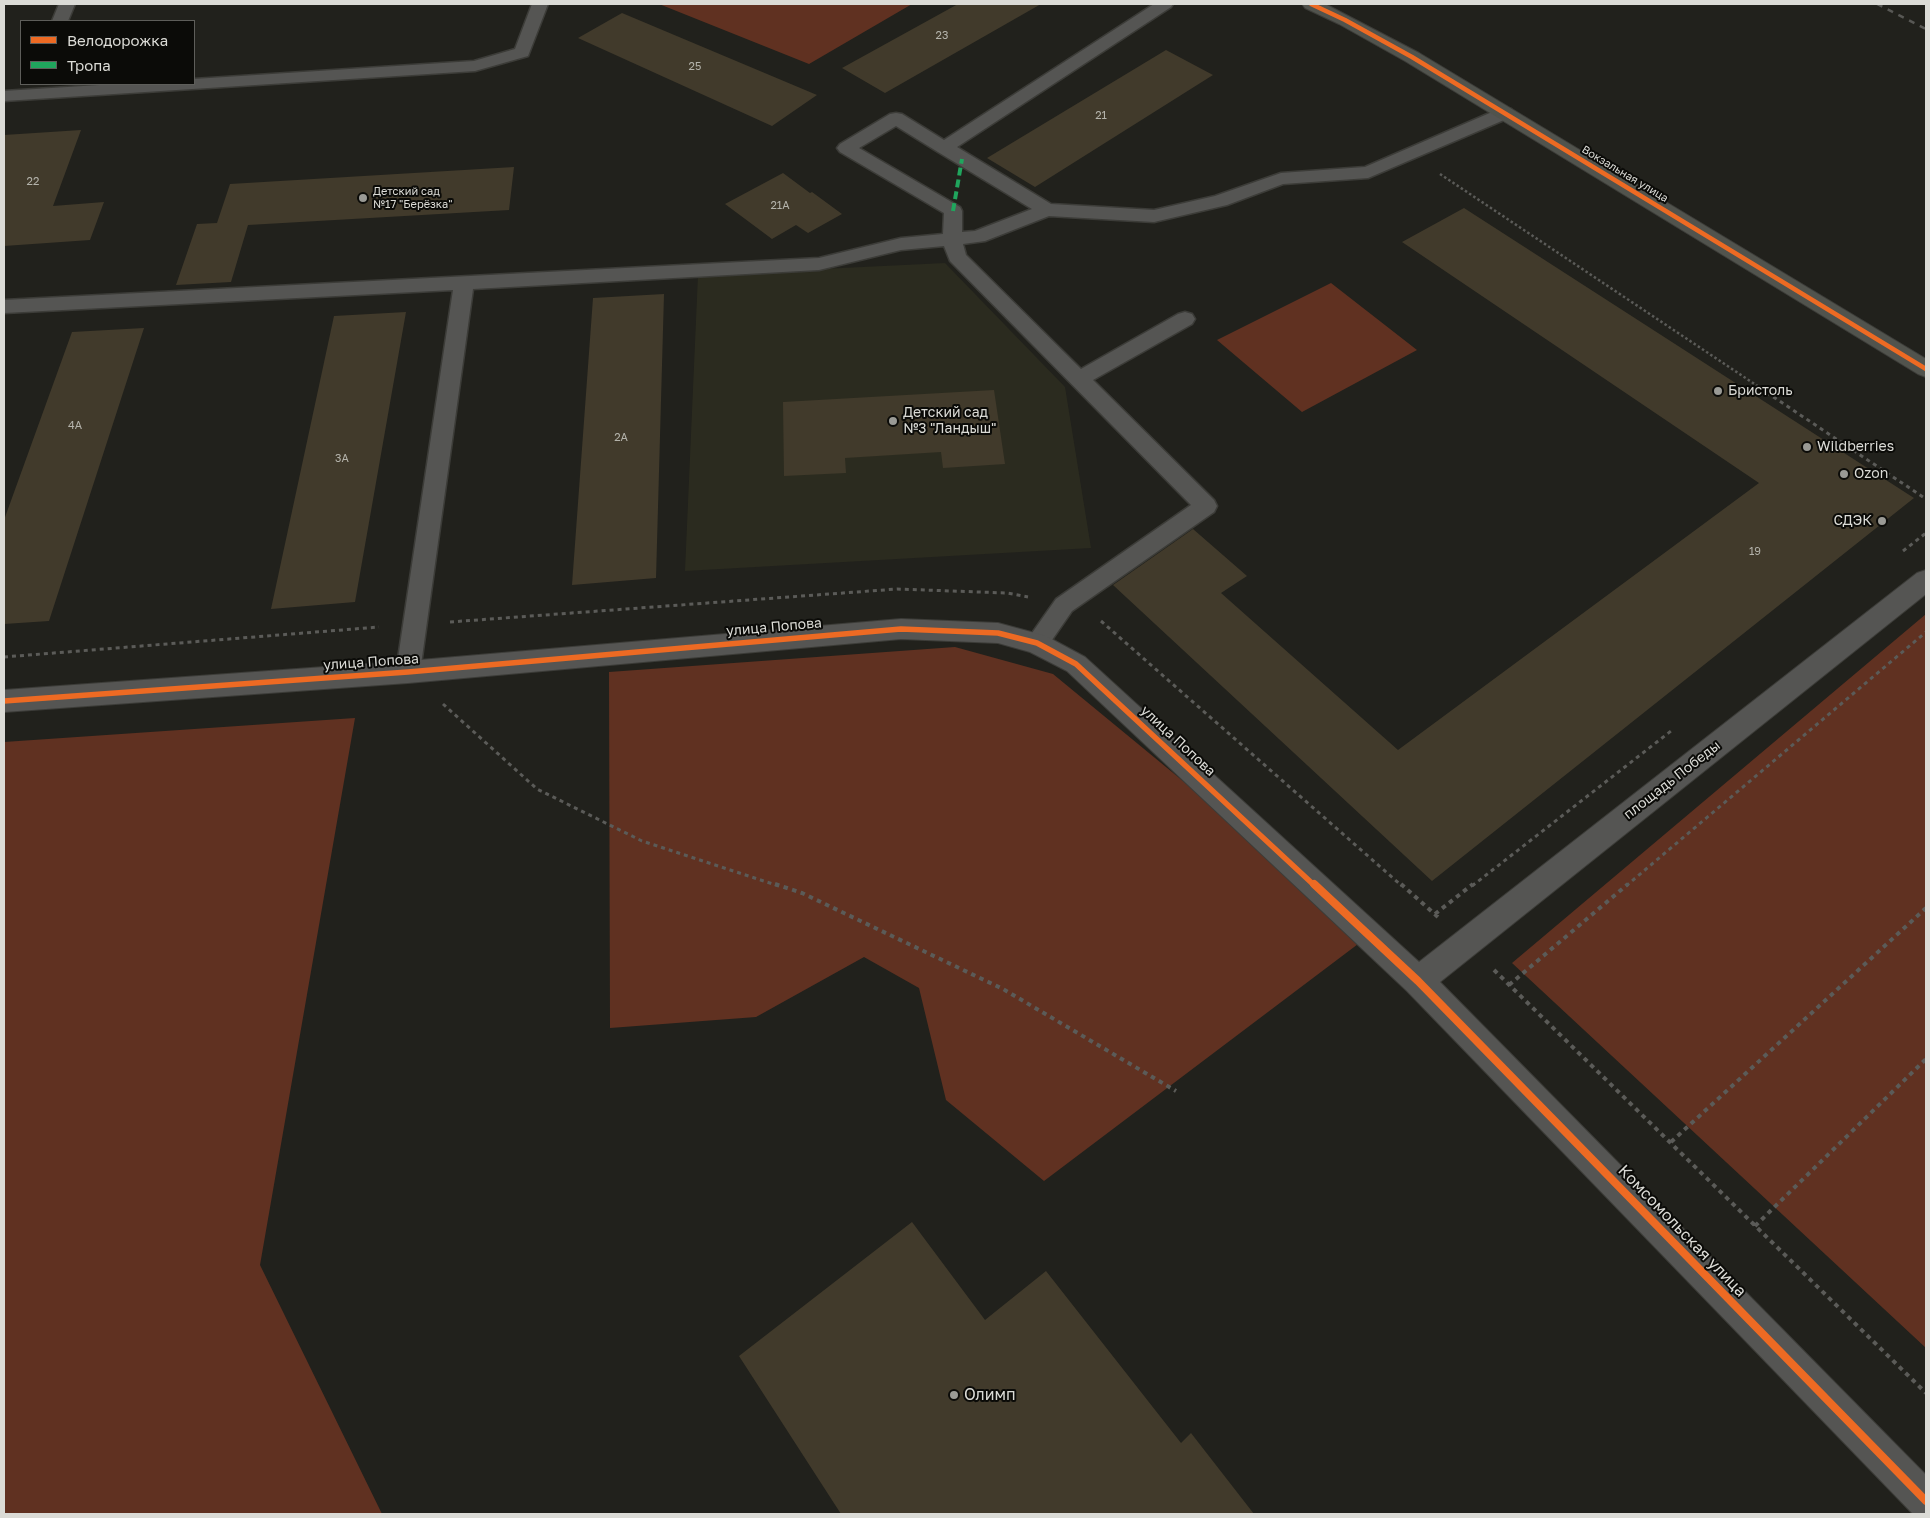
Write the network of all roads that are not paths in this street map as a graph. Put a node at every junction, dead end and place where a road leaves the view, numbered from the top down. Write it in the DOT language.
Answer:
graph roads {
  1 [pos="68,4"];
  2 [pos="540,4"];
  3 [pos="1165,4"];
  4 [pos="1311,4"];
  5 [pos="60,20"];
  6 [pos="195,84"];
  7 [pos="160,85"];
  8 [pos="29,89"];
  9 [pos="4,96"];
  10 [pos="1505,113"];
  11 [pos="944,148"];
  12 [pos="1048,210"];
  13 [pos="952,239"];
  14 [pos="464,282"];
  15 [pos="4,307"];
  16 [pos="1185,320"];
  17 [pos="1926,369"];
  18 [pos="1079,379"];
  19 [pos="1926,580"];
  20 [pos="1037,643"];
  21 [pos="408,672"];
  22 [pos="4,701"];
  23 [pos="1418,981"];
  24 [pos="1926,1501"];
  1 -- 5 [label="lane"];
  2 -- 6 [label="lane"];
  3 -- 11 [label="lane"];
  4 -- 10 [label="street, Вокзальная улица"];
  7 -- 8 [label="lane"];
  8 -- 9 [label="lane"];
  10 -- 12 [label="lane"];
  10 -- 17 [label="street, Вокзальная улица"];
  11 -- 12 [label="lane"];
  11 -- 13 [label="lane"];
  12 -- 13 [label="lane"];
  13 -- 14 [label="lane"];
  13 -- 18 [label="lane"];
  14 -- 15 [label="lane"];
  14 -- 21 [label="lane"];
  16 -- 18 [label="lane"];
  18 -- 20 [label="lane"];
  19 -- 23 [label="street, площадь Победы"];
  20 -- 21 [label="street, улица Попова"];
  20 -- 23 [label="street, улица Попова"];
  21 -- 22 [label="street, улица Попова"];
  23 -- 24 [label="street, Комсомольская улица"];
}
